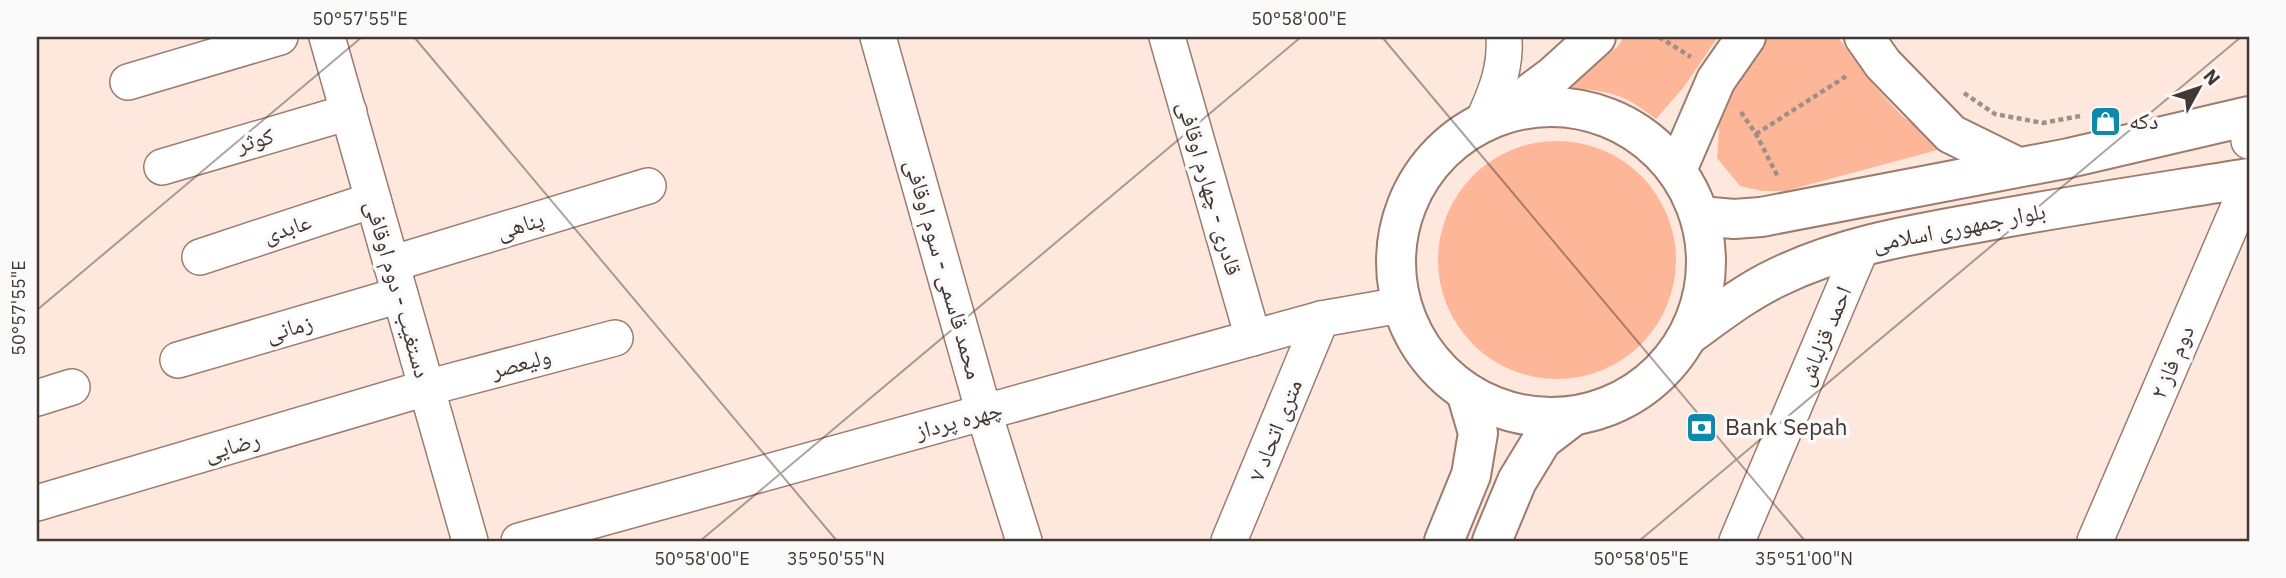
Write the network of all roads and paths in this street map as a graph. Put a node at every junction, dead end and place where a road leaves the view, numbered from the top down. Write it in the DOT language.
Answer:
graph roads {
  1 [pos="280,37"];
  2 [pos="327,37"];
  3 [pos="878,37"];
  4 [pos="1167,37"];
  5 [pos="1504,37"];
  6 [pos="1596,37"];
  7 [pos="1746,37"];
  8 [pos="1871,47"];
  9 [pos="1716,80"];
  10 [pos="128,82"];
  11 [pos="1955,87"];
  12 [pos="349,112"];
  13 [pos="2082,116"];
  14 [pos="1493,117"];
  15 [pos="2249,125"];
  16 [pos="1756,134"];
  17 [pos="162,167"];
  18 [pos="2018,167"];
  19 [pos="1677,170"];
  20 [pos="2249,180"];
  21 [pos="648,186"];
  22 [pos="373,200"];
  23 [pos="1793,210"];
  24 [pos="1700,216"];
  25 [pos="1862,246"];
  26 [pos="200,257"];
  27 [pos="396,279"];
  28 [pos="1401,305"];
  29 [pos="1321,319"];
  30 [pos="1689,335"];
  31 [pos="615,338"];
  32 [pos="1253,338"];
  33 [pos="178,360"];
  34 [pos="72,387"];
  35 [pos="426,388"];
  36 [pos="1466,392"];
  37 [pos="37,398"];
  38 [pos="984,413"];
  39 [pos="1572,416"];
  40 [pos="37,503"];
  41 [pos="470,541"];
  42 [pos="519,541"];
  43 [pos="1024,541"];
  44 [pos="1229,541"];
  45 [pos="1444,541"];
  46 [pos="1492,541"];
  47 [pos="1737,541"];
  48 [pos="2095,541"];
  1 -- 10 [label="street"];
  2 -- 12 [label="street, دستغیب - دوم اوقافی"];
  3 -- 38 [label="street, محمد قاسمی - سوم اوقافی"];
  4 -- 32 [label="street, قادری - چهارم اوقافی"];
  5 -- 14 [label="street"];
  6 -- 14 [label="main road"];
  7 -- 9 [label="main road"];
  8 -- 16 [label="path"];
  8 -- 18 [label="main road"];
  9 -- 16 [label="path"];
  9 -- 19 [label="main road"];
  11 -- 13 [label="path"];
  12 -- 17 [label="street, کوثر"];
  12 -- 22 [label="street, دستغیب - دوم اوقافی"];
  14 -- 19 [label="main road"];
  14 -- 28 [label="main road"];
  15 -- 18 [label="main road, بلوار جمهوری اسلامی"];
  16 -- 23 [label="path"];
  18 -- 23 [label="main road, بلوار جمهوری اسلامی"];
  19 -- 24 [label="main road"];
  20 -- 25 [label="main road, بلوار جمهوری اسلامی"];
  20 -- 48 [label="street, دوم فاز ۲"];
  21 -- 27 [label="street, پناهی"];
  22 -- 26 [label="street, عابدی"];
  22 -- 27 [label="street, دستغیب - دوم اوقافی"];
  23 -- 24 [label="main road, بلوار جمهوری اسلامی"];
  24 -- 30 [label="main road"];
  25 -- 30 [label="main road, بلوار جمهوری اسلامی"];
  25 -- 47 [label="street, احمد قزلباش"];
  27 -- 33 [label="street, زمانی"];
  27 -- 35 [label="street, دستغیب - دوم اوقافی"];
  28 -- 29 [label="street, چهره پرداز"];
  28 -- 36 [label="main road"];
  29 -- 32 [label="street, چهره پرداز"];
  29 -- 44 [label="street, ۷ متری اتحاد"];
  30 -- 39 [label="main road"];
  31 -- 35 [label="street, ولیعصر"];
  32 -- 38 [label="street, چهره پرداز"];
  34 -- 37 [label="street"];
  35 -- 40 [label="street, رضایی"];
  35 -- 41 [label="street, دستغیب - دوم اوقافی"];
  36 -- 39 [label="main road"];
  36 -- 45 [label="main road"];
  38 -- 42 [label="street, چهره پرداز"];
  38 -- 43 [label="street, محمد قاسمی - سوم اوقافی"];
  39 -- 46 [label="main road"];
}
